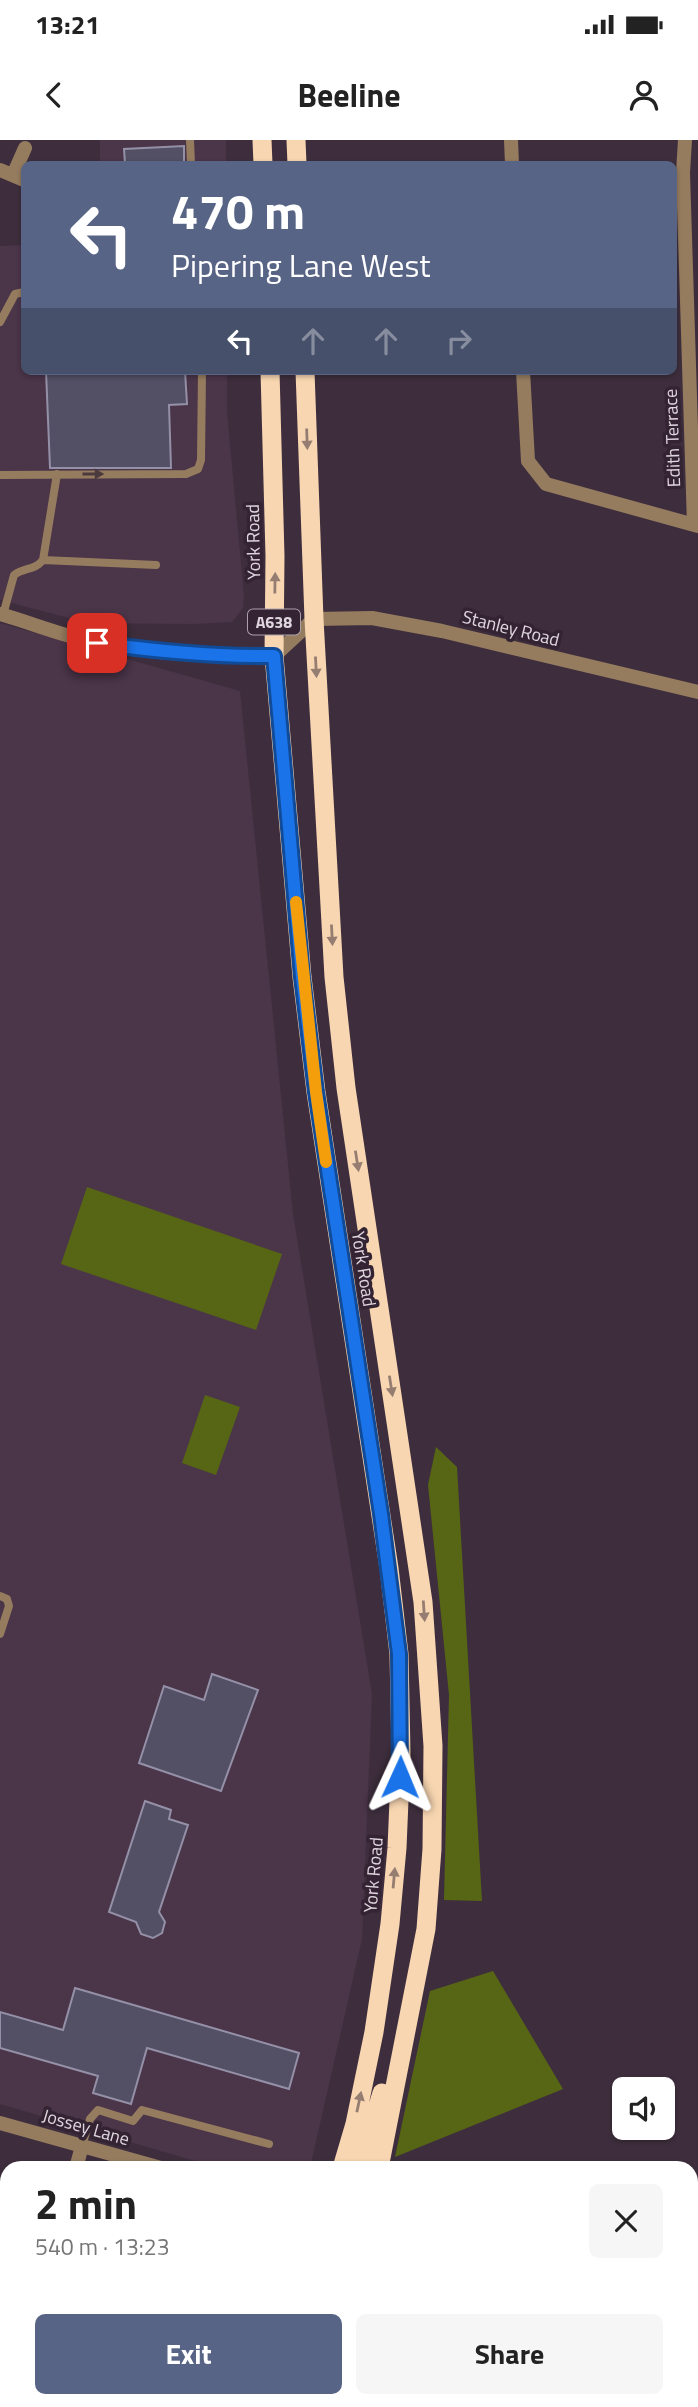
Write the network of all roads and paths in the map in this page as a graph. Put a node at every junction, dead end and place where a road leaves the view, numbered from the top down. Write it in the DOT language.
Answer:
graph roads {
  1 [pos="190,140"];
  2 [pos="261,140"];
  3 [pos="296,140"];
  4 [pos="510,140"];
  5 [pos="685,140"];
  6 [pos="27,144"];
  7 [pos="191,161"];
  8 [pos="263,161"];
  9 [pos="297,161"];
  10 [pos="512,161"];
  11 [pos="12,175"];
  12 [pos="21,293"];
  13 [pos="0,322"];
  14 [pos="202,375"];
  15 [pos="270,375"];
  16 [pos="305,375"];
  17 [pos="523,375"];
  18 [pos="57,474"];
  19 [pos="0,475"];
  20 [pos="696,525"];
  21 [pos="43,561"];
  22 [pos="156,565"];
  23 [pos="2,615"];
  24 [pos="314,620"];
  25 [pos="274,656"];
  26 [pos="698,692"];
  27 [pos="0,1597"];
  28 [pos="0,1634"];
  29 [pos="410,2002"];
  30 [pos="0,2123"];
  31 [pos="269,2144"];
  32 [pos="82,2146"];
  33 [pos="78,2161"];
  34 [pos="136,2161"];
  35 [pos="344,2161"];
  36 [pos="361,2161"];
  37 [pos="380,2161"];
  1 -- 7 [label="lane"];
  2 -- 8 [label="highway"];
  3 -- 9 [label="highway"];
  4 -- 10 [label="street"];
  5 -- 20 [label="street, Edith Terrace"];
  6 -- 11 [label="street"];
  12 -- 13 [label="lane"];
  18 -- 14 [label="lane, one-way"];
  25 -- 15 [label="highway, York Road / A638, one-way"];
  16 -- 24 [label="highway, York Road / A638, one-way"];
  17 -- 20 [label="street"];
  18 -- 19 [label="lane"];
  18 -- 21 [label="lane"];
  21 -- 22 [label="lane"];
  21 -- 23 [label="lane"];
  23 -- 25 [label="street"];
  24 -- 25 [label="street"];
  24 -- 26 [label="street, Stanley Road"];
  24 -- 29 [label="highway, York Road / A638, one-way"];
  35 -- 25 [label="highway, York Road / A638, one-way"];
  27 -- 28 [label="lane"];
  29 -- 36 [label="highway"];
  29 -- 37 [label="highway, York Road / A638"];
  30 -- 32 [label="street, Jossey Lane"];
  31 -- 32 [label="lane"];
  32 -- 33 [label="street"];
  32 -- 34 [label="street, Jossey Lane"];
}
